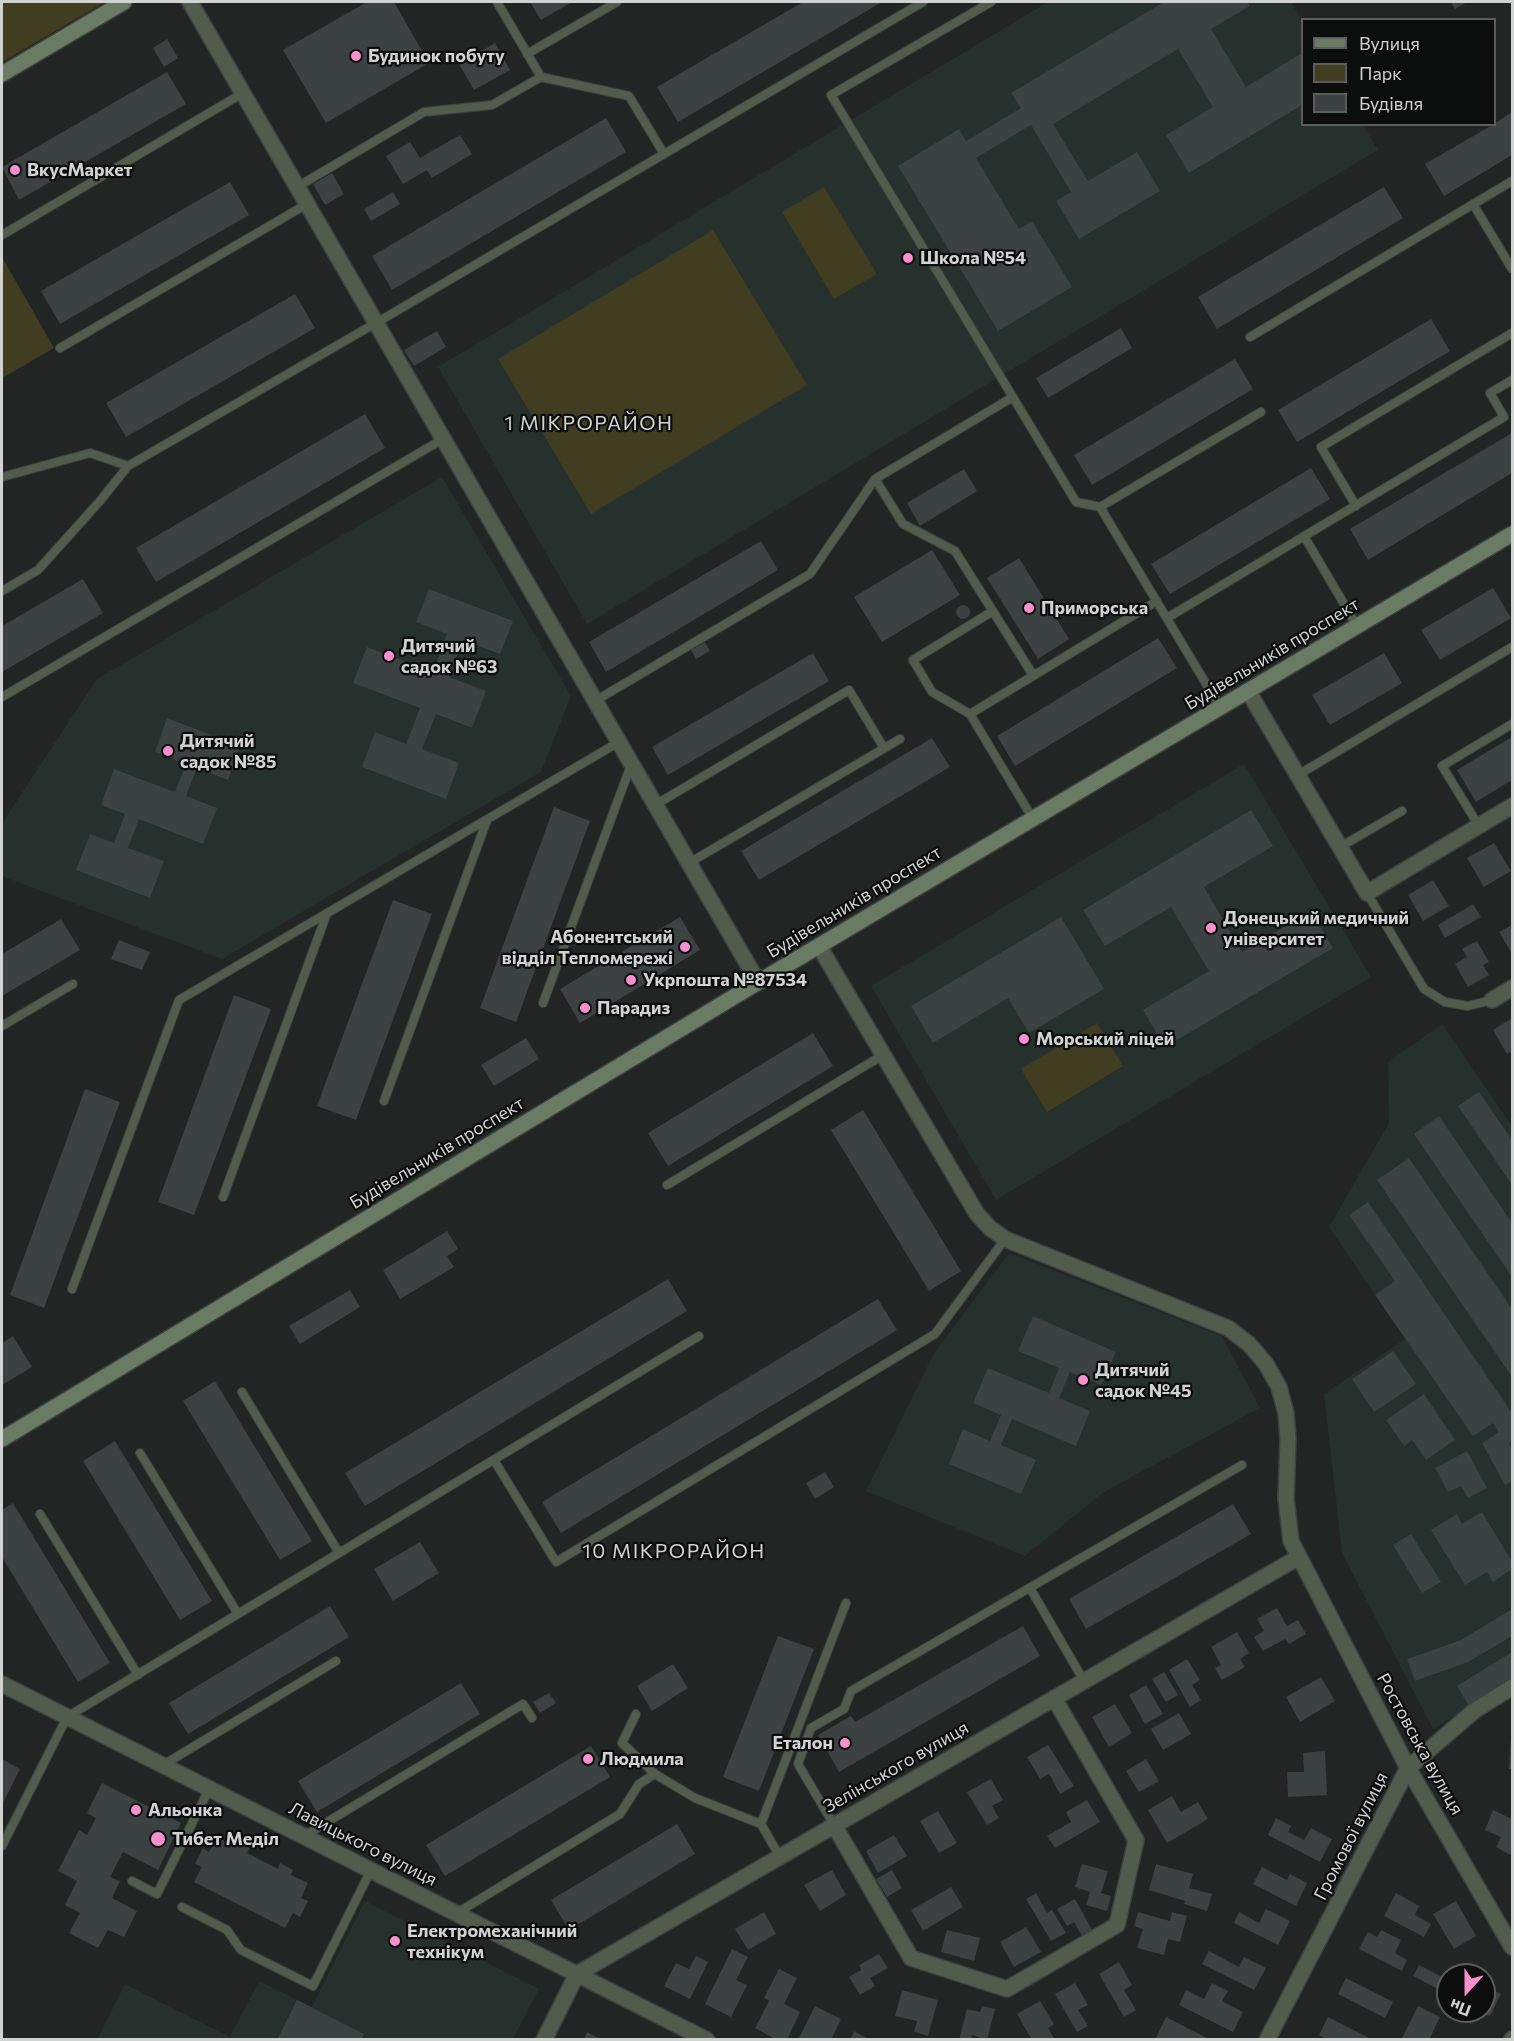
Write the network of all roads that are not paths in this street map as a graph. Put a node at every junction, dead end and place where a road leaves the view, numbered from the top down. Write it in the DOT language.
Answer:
graph roads {
  1 [pos="124,2"];
  2 [pos="190,2"];
  3 [pos="497,2"];
  4 [pos="617,2"];
  5 [pos="922,2"];
  6 [pos="991,2"];
  7 [pos="527,54"];
  8 [pos="2,74"];
  9 [pos="541,77"];
  10 [pos="243,93"];
  11 [pos="664,154"];
  12 [pos="1512,181"];
  13 [pos="297,187"];
  14 [pos="307,204"];
  15 [pos="1473,204"];
  16 [pos="2,235"];
  17 [pos="1512,269"];
  18 [pos="376,323"];
  19 [pos="1512,333"];
  20 [pos="1250,336"];
  21 [pos="60,348"];
  22 [pos="1512,380"];
  23 [pos="1013,397"];
  24 [pos="1261,412"];
  25 [pos="443,439"];
  26 [pos="129,466"];
  27 [pos="2,477"];
  28 [pos="875,479"];
  29 [pos="1356,506"];
  30 [pos="1100,507"];
  31 [pos="1512,534"];
  32 [pos="1305,536"];
  33 [pos="2,591"];
  34 [pos="1157,601"];
  35 [pos="993,611"];
  36 [pos="1167,618"];
  37 [pos="1357,626"];
  38 [pos="1512,647"];
  39 [pos="1033,675"];
  40 [pos="1248,691"];
  41 [pos="2,697"];
  42 [pos="595,700"];
  43 [pos="1220,707"];
  44 [pos="970,714"];
  45 [pos="1512,724"];
  46 [pos="900,739"];
  47 [pos="619,742"];
  48 [pos="884,748"];
  49 [pos="631,763"];
  50 [pos="1298,775"];
  51 [pos="655,805"];
  52 [pos="1512,806"];
  53 [pos="1402,811"];
  54 [pos="1033,819"];
  55 [pos="487,820"];
  56 [pos="1479,826"];
  57 [pos="1340,847"];
  58 [pos="689,863"];
  59 [pos="1367,893"];
  60 [pos="327,913"];
  61 [pos="819,946"];
  62 [pos="758,982"];
  63 [pos="73,984"];
  64 [pos="1512,988"];
  65 [pos="1492,1000"];
  66 [pos="543,1003"];
  67 [pos="2,1026"];
  68 [pos="883,1055"];
  69 [pos="384,1101"];
  70 [pos="667,1185"];
  71 [pos="223,1197"];
  72 [pos="1005,1239"];
  73 [pos="72,1288"];
  74 [pos="699,1336"];
  75 [pos="242,1392"];
  76 [pos="2,1439"];
  77 [pos="140,1454"];
  78 [pos="494,1460"];
  79 [pos="1242,1466"];
  80 [pos="40,1514"];
  81 [pos="339,1553"];
  82 [pos="1299,1557"];
  83 [pos="1030,1588"];
  84 [pos="846,1603"];
  85 [pos="238,1614"];
  86 [pos="336,1661"];
  87 [pos="138,1675"];
  88 [pos="1084,1681"];
  89 [pos="2,1684"];
  90 [pos="1512,1687"];
  91 [pos="1054,1698"];
  92 [pos="636,1714"];
  93 [pos="67,1717"];
  94 [pos="532,1718"];
  95 [pos="163,1766"];
  96 [pos="1408,1768"];
  97 [pos="655,1774"];
  98 [pos="209,1789"];
  99 [pos="761,1824"];
  100 [pos="834,1825"];
  101 [pos="304,1836"];
  102 [pos="2,1846"];
  103 [pos="780,1857"];
  104 [pos="371,1870"];
  105 [pos="132,1881"];
  106 [pos="182,1907"];
  107 [pos="457,1913"];
  108 [pos="1512,1947"];
  109 [pos="577,1974"];
  110 [pos="544,2040"];
  111 [pos="707,2040"];
  112 [pos="1267,2040"];
  1 -- 8 [label="main road"];
  2 -- 10 [label="street"];
  3 -- 7 [label="lane"];
  4 -- 7 [label="lane"];
  5 -- 11 [label="lane"];
  6 -- 23 [label="lane"];
  7 -- 9 [label="lane"];
  9 -- 11 [label="lane"];
  9 -- 13 [label="lane"];
  10 -- 13 [label="street"];
  10 -- 16 [label="lane"];
  11 -- 18 [label="lane"];
  12 -- 15 [label="lane"];
  13 -- 14 [label="street"];
  14 -- 18 [label="street"];
  14 -- 21 [label="lane"];
  15 -- 17 [label="lane"];
  15 -- 20 [label="lane"];
  18 -- 25 [label="street"];
  18 -- 26 [label="lane"];
  19 -- 29 [label="lane"];
  22 -- 29 [label="lane"];
  23 -- 28 [label="lane"];
  23 -- 30 [label="lane"];
  24 -- 30 [label="lane"];
  25 -- 41 [label="lane"];
  25 -- 42 [label="street"];
  26 -- 27 [label="lane"];
  26 -- 33 [label="lane"];
  28 -- 35 [label="lane"];
  28 -- 42 [label="lane"];
  29 -- 32 [label="lane"];
  30 -- 34 [label="lane"];
  31 -- 37 [label="main road, Будівельників проспект"];
  32 -- 36 [label="lane"];
  32 -- 37 [label="lane"];
  34 -- 36 [label="lane"];
  34 -- 39 [label="lane"];
  35 -- 39 [label="lane"];
  35 -- 44 [label="lane"];
  36 -- 43 [label="lane"];
  37 -- 40 [label="main road, Будівельників проспект"];
  38 -- 50 [label="lane"];
  39 -- 44 [label="lane"];
  40 -- 43 [label="main road, Будівельників проспект"];
  40 -- 50 [label="street"];
  42 -- 47 [label="street"];
  43 -- 54 [label="main road, Будівельників проспект"];
  44 -- 54 [label="lane"];
  45 -- 56 [label="lane"];
  46 -- 48 [label="lane"];
  47 -- 49 [label="street"];
  47 -- 55 [label="lane"];
  48 -- 51 [label="lane"];
  48 -- 58 [label="lane"];
  49 -- 51 [label="street"];
  49 -- 66 [label="lane"];
  50 -- 57 [label="street"];
  51 -- 58 [label="street"];
  52 -- 56 [label="street"];
  53 -- 57 [label="lane"];
  54 -- 61 [label="main road, Будівельників проспект"];
  55 -- 60 [label="lane"];
  55 -- 69 [label="lane"];
  56 -- 59 [label="street"];
  57 -- 59 [label="street"];
  58 -- 62 [label="street"];
  59 -- 65 [label="lane"];
  60 -- 71 [label="lane"];
  60 -- 73 [label="lane"];
  61 -- 62 [label="main road, Будівельників проспект"];
  61 -- 68 [label="street, Ростовська вулиця"];
  62 -- 76 [label="main road, Будівельників проспект"];
  63 -- 67 [label="lane"];
  64 -- 65 [label="street"];
  68 -- 70 [label="lane"];
  68 -- 72 [label="street, Ростовська вулиця"];
  72 -- 78 [label="lane"];
  72 -- 82 [label="street, Ростовська вулиця"];
  74 -- 78 [label="lane"];
  75 -- 81 [label="lane"];
  77 -- 85 [label="lane"];
  78 -- 81 [label="lane"];
  79 -- 83 [label="lane"];
  80 -- 87 [label="lane"];
  81 -- 85 [label="lane"];
  82 -- 88 [label="street, Зелінського вулиця"];
  82 -- 96 [label="street, Ростовська вулиця"];
  83 -- 88 [label="lane"];
  83 -- 100 [label="lane"];
  84 -- 99 [label="lane"];
  85 -- 87 [label="lane"];
  86 -- 95 [label="lane"];
  87 -- 93 [label="lane"];
  88 -- 91 [label="street, Зелінського вулиця"];
  89 -- 93 [label="street, Лавицького вулиця"];
  90 -- 96 [label="street, Громової вулиця"];
  91 -- 100 [label="street, Зелінського вулиця"];
  91 -- 100 [label="street"];
  92 -- 97 [label="lane"];
  93 -- 95 [label="street, Лавицького вулиця"];
  93 -- 102 [label="lane"];
  94 -- 101 [label="lane"];
  95 -- 98 [label="street, Лавицького вулиця"];
  96 -- 108 [label="street, Ростовська вулиця"];
  96 -- 112 [label="street, Громової вулиця"];
  97 -- 99 [label="lane"];
  97 -- 107 [label="lane"];
  98 -- 101 [label="street, Лавицького вулиця"];
  98 -- 105 [label="lane"];
  99 -- 103 [label="lane"];
  100 -- 103 [label="street, Зелінського вулиця"];
  101 -- 104 [label="street, Лавицького вулиця"];
  103 -- 109 [label="street, Зелінського вулиця"];
  104 -- 106 [label="lane"];
  104 -- 107 [label="street, Лавицького вулиця"];
  107 -- 109 [label="street, Лавицького вулиця"];
  109 -- 110 [label="street"];
  109 -- 111 [label="street, Лавицького вулиця"];
}
